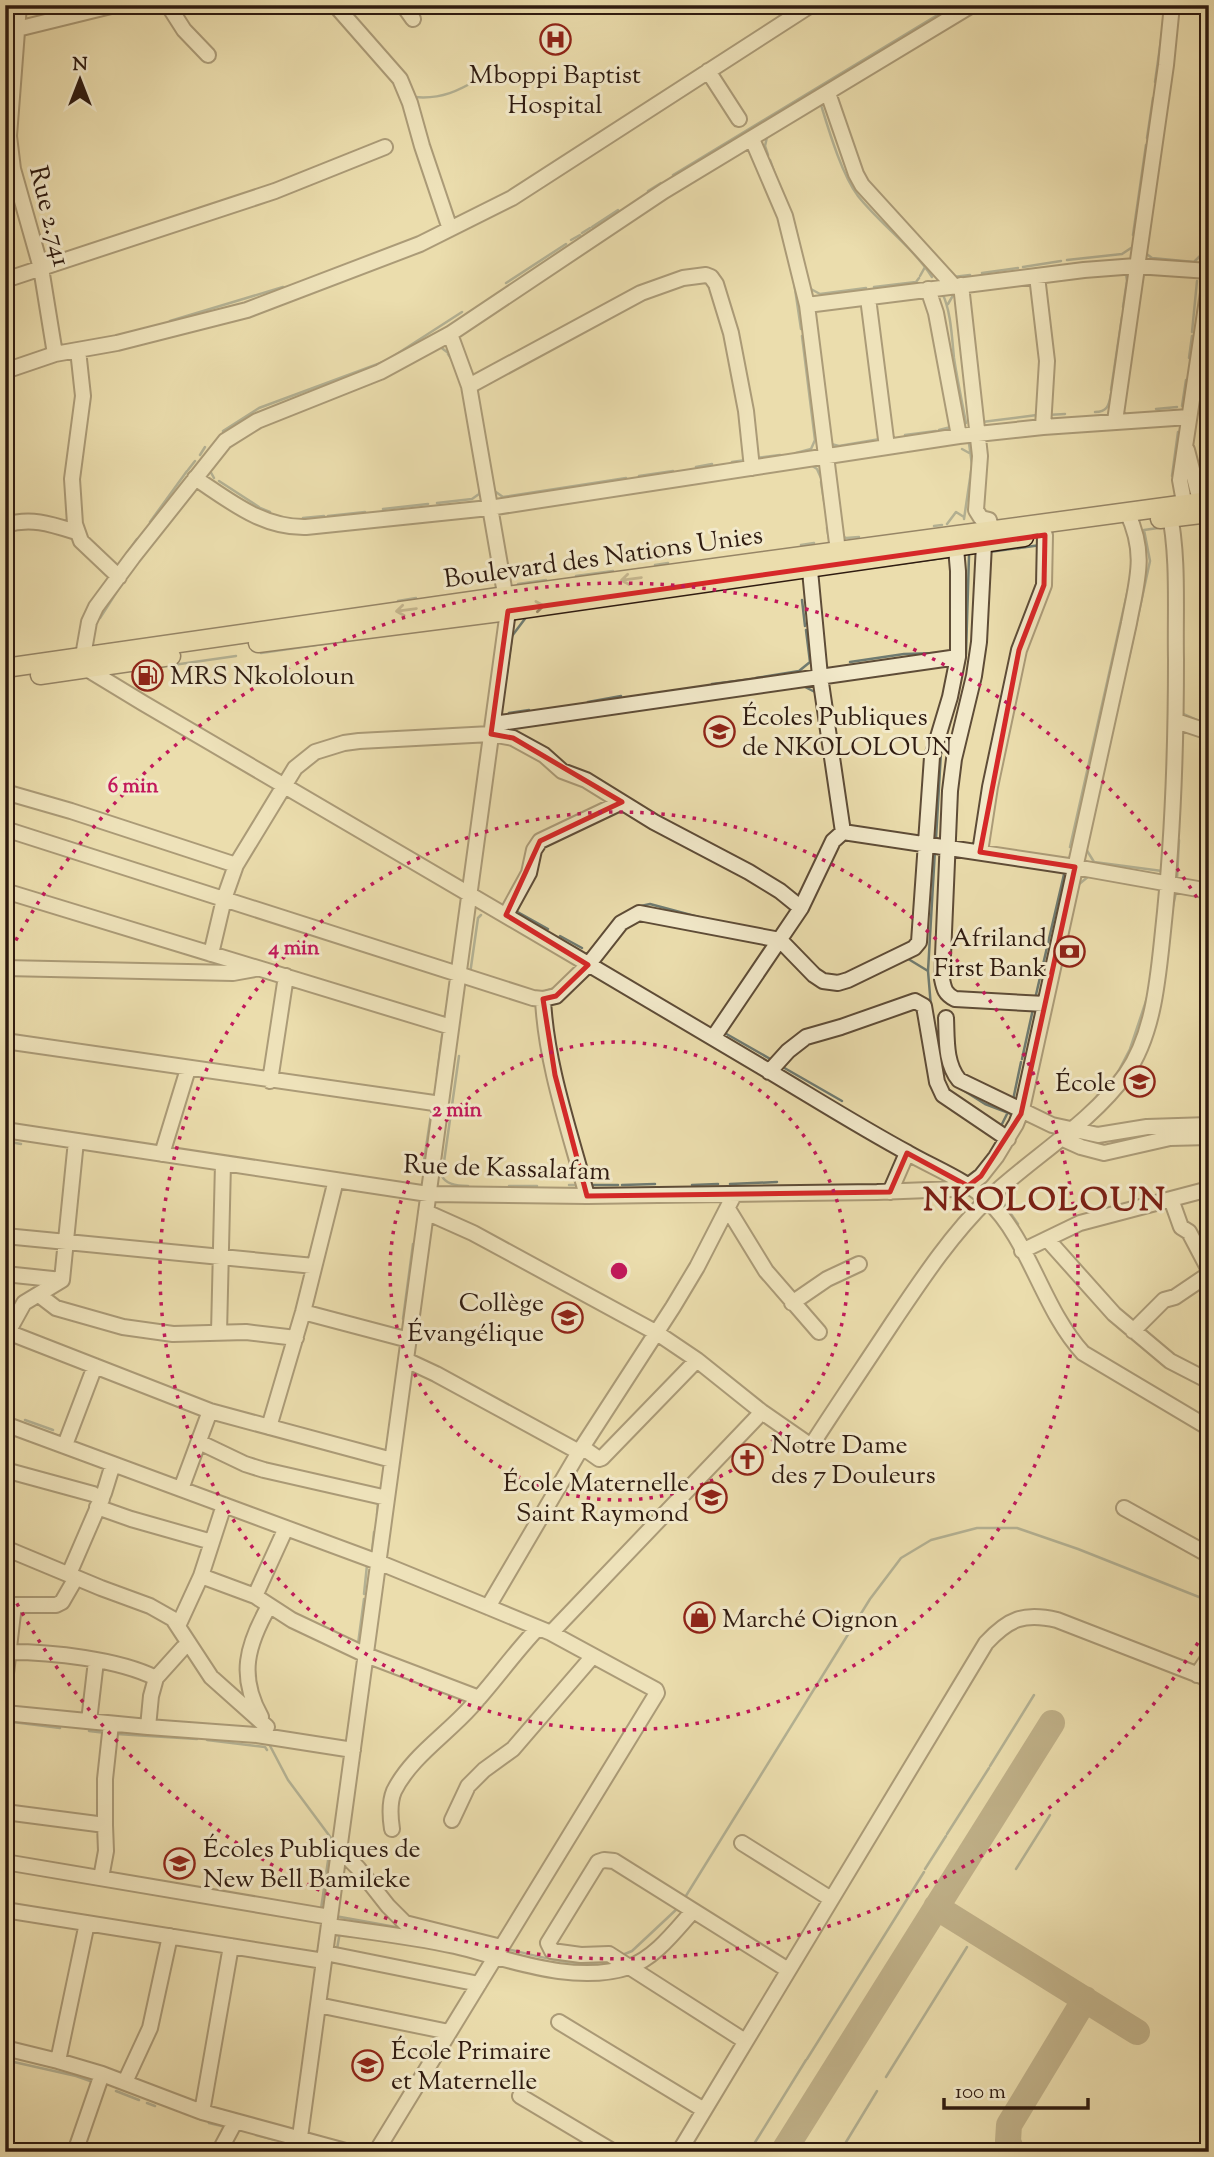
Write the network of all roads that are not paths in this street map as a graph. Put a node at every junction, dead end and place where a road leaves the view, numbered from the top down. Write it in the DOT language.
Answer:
graph roads {
  1 [pos="19,5"];
  2 [pos="115,5"];
  3 [pos="168,5"];
  4 [pos="323,5"];
  5 [pos="335,5"];
  6 [pos="403,5"];
  7 [pos="811,5"];
  8 [pos="972,5"];
  9 [pos="1172,5"];
  10 [pos="414,19"];
  11 [pos="11,31"];
  12 [pos="208,55"];
  13 [pos="708,71"];
  14 [pos="828,93"];
  15 [pos="406,118"];
  16 [pos="739,119"];
  17 [pos="752,139"];
  18 [pos="7,147"];
  19 [pos="386,147"];
  20 [pos="450,229"];
  21 [pos="1136,266"];
  22 [pos="40,268"];
  23 [pos="1209,271"];
  24 [pos="1037,276"];
  25 [pos="5,279"];
  26 [pos="958,286"];
  27 [pos="1209,286"];
  28 [pos="928,289"];
  29 [pos="868,298"];
  30 [pos="807,305"];
  31 [pos="450,334"];
  32 [pos="78,350"];
  33 [pos="55,354"];
  34 [pos="5,371"];
  35 [pos="469,386"];
  36 [pos="1189,417"];
  37 [pos="1115,421"];
  38 [pos="1043,426"];
  39 [pos="977,434"];
  40 [pos="958,436"];
  41 [pos="887,447"];
  42 [pos="825,457"];
  43 [pos="752,468"];
  44 [pos="195,478"];
  45 [pos="489,508"];
  46 [pos="1191,509"];
  47 [pos="1130,517"];
  48 [pos="5,525"];
  49 [pos="76,532"];
  50 [pos="1045,535"];
  51 [pos="988,537"];
  52 [pos="956,548"];
  53 [pos="839,557"];
  54 [pos="809,561"];
  55 [pos="118,577"];
  56 [pos="507,603"];
  57 [pos="958,657"];
  58 [pos="85,662"];
  59 [pos="5,668"];
  60 [pos="820,676"];
  61 [pos="5,680"];
  62 [pos="1176,721"];
  63 [pos="492,729"];
  64 [pos="1209,732"];
  65 [pos="283,786"];
  66 [pos="5,792"];
  67 [pos="622,802"];
  68 [pos="5,829"];
  69 [pos="843,832"];
  70 [pos="926,844"];
  71 [pos="947,848"];
  72 [pos="980,852"];
  73 [pos="236,866"];
  74 [pos="1075,867"];
  75 [pos="1169,883"];
  76 [pos="5,891"];
  77 [pos="1209,891"];
  78 [pos="469,894"];
  79 [pos="224,899"];
  80 [pos="801,908"];
  81 [pos="506,915"];
  82 [pos="780,940"];
  83 [pos="211,954"];
  84 [pos="588,965"];
  85 [pos="5,968"];
  86 [pos="258,968"];
  87 [pos="458,974"];
  88 [pos="286,976"];
  89 [pos="543,999"];
  90 [pos="1045,1004"];
  91 [pos="946,1018"];
  92 [pos="451,1027"];
  93 [pos="713,1038"];
  94 [pos="5,1041"];
  95 [pos="188,1069"];
  96 [pos="769,1072"];
  97 [pos="270,1081"];
  98 [pos="441,1104"];
  99 [pos="1020,1116"];
  100 [pos="1209,1125"];
  101 [pos="5,1130"];
  102 [pos="1209,1136"];
  103 [pos="1008,1139"];
  104 [pos="1060,1139"];
  105 [pos="76,1141"];
  106 [pos="907,1153"];
  107 [pos="162,1154"];
  108 [pos="223,1163"];
  109 [pos="336,1180"];
  110 [pos="968,1186"];
  111 [pos="1209,1189"];
  112 [pos="890,1192"];
  113 [pos="428,1194"];
  114 [pos="734,1195"];
  115 [pos="587,1196"];
  116 [pos="1171,1199"];
  117 [pos="987,1200"];
  118 [pos="728,1209"];
  119 [pos="426,1212"];
  120 [pos="5,1236"];
  121 [pos="1047,1239"];
  122 [pos="68,1243"];
  123 [pos="1022,1251"];
  124 [pos="220,1257"];
  125 [pos="859,1264"];
  126 [pos="314,1266"];
  127 [pos="1209,1272"];
  128 [pos="5,1274"];
  129 [pos="62,1280"];
  130 [pos="39,1295"];
  131 [pos="792,1303"];
  132 [pos="303,1312"];
  133 [pos="7,1331"];
  134 [pos="1133,1331"];
  135 [pos="819,1332"];
  136 [pos="219,1333"];
  137 [pos="657,1333"];
  138 [pos="296,1338"];
  139 [pos="408,1340"];
  140 [pos="406,1360"];
  141 [pos="697,1360"];
  142 [pos="95,1366"];
  143 [pos="1209,1378"];
  144 [pos="210,1411"];
  145 [pos="762,1412"];
  146 [pos="5,1424"];
  147 [pos="269,1427"];
  148 [pos="1209,1428"];
  149 [pos="199,1442"];
  150 [pos="65,1445"];
  151 [pos="581,1450"];
  152 [pos="392,1460"];
  153 [pos="113,1464"];
  154 [pos="5,1470"];
  155 [pos="181,1489"];
  156 [pos="387,1498"];
  157 [pos="100,1503"];
  158 [pos="224,1505"];
  159 [pos="1124,1508"];
  160 [pos="286,1528"];
  161 [pos="212,1542"];
  162 [pos="5,1548"];
  163 [pos="5,1555"];
  164 [pos="1209,1555"];
  165 [pos="378,1562"];
  166 [pos="201,1576"];
  167 [pos="71,1579"];
  168 [pos="255,1596"];
  169 [pos="10,1605"];
  170 [pos="269,1606"];
  171 [pos="488,1606"];
  172 [pos="178,1626"];
  173 [pos="544,1630"];
  174 [pos="183,1648"];
  175 [pos="9,1651"];
  176 [pos="366,1655"];
  177 [pos="593,1656"];
  178 [pos="1209,1657"];
  179 [pos="96,1661"];
  180 [pos="1203,1677"];
  181 [pos="156,1678"];
  182 [pos="5,1682"];
  183 [pos="479,1698"];
  184 [pos="5,1713"];
  185 [pos="89,1721"];
  186 [pos="111,1724"];
  187 [pos="148,1727"];
  188 [pos="265,1733"];
  189 [pos="353,1750"];
  190 [pos="5,1812"];
  191 [pos="452,1820"];
  192 [pos="105,1825"];
  193 [pos="391,1829"];
  194 [pos="743,1843"];
  195 [pos="339,1849"];
  196 [pos="5,1862"];
  197 [pos="101,1878"];
  198 [pos="831,1899"];
  199 [pos="686,1907"];
  200 [pos="5,1910"];
  201 [pos="329,1921"];
  202 [pos="86,1923"];
  203 [pos="170,1936"];
  204 [pos="231,1946"];
  205 [pos="498,1952"];
  206 [pos="324,1957"];
  207 [pos="627,1965"];
  208 [pos="788,1970"];
  209 [pos="479,1984"];
  210 [pos="318,2005"];
  211 [pos="559,2022"];
  212 [pos="449,2032"];
  213 [pos="745,2042"];
  214 [pos="5,2049"];
  215 [pos="58,2060"];
  216 [pos="102,2074"];
  217 [pos="125,2082"];
  218 [pos="520,2096"];
  219 [pos="704,2110"];
  220 [pos="202,2112"];
  221 [pos="235,2122"];
  222 [pos="300,2137"];
  223 [pos="75,2152"];
  224 [pos="219,2152"];
  225 [pos="349,2152"];
  226 [pos="376,2152"];
  227 [pos="614,2152"];
  228 [pos="679,2152"];
  1 -- 11 [label="street, Rue 2.741"];
  2 -- 11 [label="street"];
  3 -- 12 [label="street"];
  4 -- 15 [label="street"];
  5 -- 20 [label="street"];
  6 -- 10 [label="street"];
  7 -- 13 [label="street"];
  8 -- 14 [label="street"];
  9 -- 21 [label="street"];
  11 -- 18 [label="street, Rue 2.741"];
  13 -- 16 [label="street"];
  13 -- 20 [label="street"];
  14 -- 17 [label="street"];
  14 -- 26 [label="street"];
  17 -- 30 [label="street"];
  17 -- 31 [label="street"];
  18 -- 22 [label="street, Rue 2.741"];
  19 -- 22 [label="street"];
  20 -- 32 [label="street"];
  21 -- 23 [label="street"];
  21 -- 24 [label="street"];
  21 -- 37 [label="street"];
  22 -- 25 [label="street"];
  22 -- 33 [label="street, Rue 2.741"];
  24 -- 26 [label="street"];
  24 -- 38 [label="street"];
  26 -- 28 [label="street"];
  26 -- 39 [label="street"];
  27 -- 36 [label="street"];
  28 -- 29 [label="street"];
  28 -- 40 [label="street"];
  29 -- 30 [label="street"];
  29 -- 41 [label="street"];
  30 -- 42 [label="street"];
  31 -- 35 [label="street"];
  31 -- 44 [label="street"];
  32 -- 33 [label="street"];
  32 -- 49 [label="street"];
  33 -- 34 [label="street"];
  35 -- 43 [label="street"];
  35 -- 45 [label="street"];
  36 -- 37 [label="street"];
  36 -- 46 [label="street"];
  37 -- 38 [label="street"];
  38 -- 39 [label="street"];
  39 -- 40 [label="street"];
  39 -- 51 [label="street"];
  40 -- 41 [label="street"];
  41 -- 42 [label="street"];
  42 -- 43 [label="street"];
  42 -- 53 [label="street"];
  43 -- 45 [label="street"];
  44 -- 45 [label="street"];
  44 -- 55 [label="street"];
  45 -- 56 [label="street"];
  46 -- 47 [label="main road, Boulevard des Nations Unies"];
  46 -- 62 [label="street"];
  47 -- 50 [label="main road, Boulevard des Nations Unies"];
  47 -- 51 [label="main road, Boulevard des Nations Unies"];
  47 -- 74 [label="street"];
  48 -- 49 [label="street"];
  49 -- 55 [label="street"];
  50 -- 51 [label="main road, Boulevard des Nations Unies"];
  50 -- 72 [label="street"];
  51 -- 52 [label="main road, Boulevard des Nations Unies"];
  51 -- 53 [label="main road, Boulevard des Nations Unies"];
  51 -- 71 [label="street"];
  52 -- 53 [label="main road, Boulevard des Nations Unies"];
  52 -- 57 [label="street"];
  53 -- 54 [label="main road, Boulevard des Nations Unies"];
  54 -- 56 [label="main road, Boulevard des Nations Unies"];
  54 -- 60 [label="street"];
  55 -- 58 [label="street"];
  56 -- 58 [label="main road, Boulevard des Nations Unies"];
  56 -- 63 [label="street"];
  57 -- 60 [label="street"];
  57 -- 70 [label="street"];
  58 -- 59 [label="main road, Boulevard des Nations Unies"];
  58 -- 61 [label="main road, Boulevard des Nations Unies"];
  58 -- 65 [label="street"];
  60 -- 63 [label="street"];
  60 -- 69 [label="street"];
  62 -- 64 [label="street"];
  62 -- 75 [label="street"];
  63 -- 65 [label="street"];
  63 -- 67 [label="street"];
  63 -- 78 [label="street"];
  65 -- 73 [label="street"];
  65 -- 78 [label="street"];
  66 -- 73 [label="street"];
  67 -- 80 [label="street"];
  67 -- 81 [label="street"];
  68 -- 79 [label="street"];
  69 -- 70 [label="street"];
  69 -- 80 [label="street"];
  70 -- 71 [label="street"];
  70 -- 82 [label="street"];
  71 -- 72 [label="street"];
  71 -- 90 [label="street"];
  72 -- 74 [label="street"];
  73 -- 79 [label="street"];
  74 -- 75 [label="street"];
  74 -- 90 [label="street"];
  75 -- 77 [label="street"];
  75 -- 104 [label="street"];
  76 -- 83 [label="street"];
  78 -- 81 [label="street"];
  78 -- 87 [label="street"];
  79 -- 83 [label="street"];
  79 -- 87 [label="street"];
  80 -- 82 [label="street"];
  81 -- 84 [label="street"];
  82 -- 84 [label="street"];
  82 -- 93 [label="street"];
  83 -- 86 [label="street"];
  84 -- 89 [label="street"];
  84 -- 93 [label="street"];
  85 -- 86 [label="street"];
  86 -- 88 [label="street"];
  87 -- 89 [label="street"];
  87 -- 92 [label="street"];
  88 -- 92 [label="street"];
  88 -- 97 [label="street"];
  89 -- 115 [label="street"];
  90 -- 99 [label="street"];
  91 -- 99 [label="street"];
  92 -- 98 [label="street"];
  93 -- 96 [label="street"];
  94 -- 95 [label="street"];
  95 -- 97 [label="street"];
  95 -- 107 [label="street"];
  96 -- 103 [label="street"];
  96 -- 106 [label="street"];
  97 -- 98 [label="street"];
  98 -- 113 [label="street"];
  99 -- 103 [label="street"];
  99 -- 104 [label="street"];
  100 -- 104 [label="street"];
  101 -- 105 [label="street, Rue de Kassalafam"];
  102 -- 104 [label="street"];
  103 -- 110 [label="street"];
  104 -- 117 [label="street"];
  105 -- 107 [label="street, Rue de Kassalafam"];
  105 -- 122 [label="street"];
  106 -- 110 [label="street"];
  106 -- 112 [label="street"];
  107 -- 108 [label="street, Rue de Kassalafam"];
  108 -- 109 [label="street, Rue de Kassalafam"];
  108 -- 124 [label="street"];
  109 -- 113 [label="street, Rue de Kassalafam"];
  109 -- 126 [label="street"];
  110 -- 112 [label="street, Rue de Kassalafam"];
  110 -- 117 [label="street"];
  111 -- 116 [label="street"];
  112 -- 114 [label="street, Rue de Kassalafam"];
  113 -- 115 [label="street, Rue de Kassalafam"];
  113 -- 119 [label="street"];
  114 -- 115 [label="street, Rue de Kassalafam"];
  114 -- 118 [label="street"];
  116 -- 121 [label="street"];
  116 -- 127 [label="street"];
  117 -- 123 [label="street"];
  117 -- 145 [label="street"];
  118 -- 131 [label="street"];
  118 -- 137 [label="street"];
  119 -- 137 [label="street"];
  119 -- 139 [label="street"];
  120 -- 122 [label="street"];
  121 -- 123 [label="street"];
  121 -- 134 [label="street"];
  122 -- 124 [label="street"];
  122 -- 129 [label="street"];
  123 -- 148 [label="street"];
  124 -- 126 [label="street"];
  124 -- 136 [label="street"];
  125 -- 131 [label="street"];
  126 -- 132 [label="street"];
  127 -- 134 [label="street"];
  128 -- 129 [label="street"];
  129 -- 130 [label="street"];
  130 -- 133 [label="street"];
  130 -- 136 [label="street"];
  131 -- 135 [label="street"];
  132 -- 138 [label="street"];
  132 -- 139 [label="street"];
  133 -- 142 [label="street"];
  134 -- 143 [label="street"];
  136 -- 138 [label="street"];
  137 -- 141 [label="street"];
  137 -- 151 [label="street"];
  138 -- 147 [label="street"];
  139 -- 140 [label="street"];
  140 -- 151 [label="street"];
  140 -- 152 [label="street"];
  141 -- 145 [label="street"];
  141 -- 151 [label="street"];
  142 -- 144 [label="street"];
  142 -- 150 [label="street"];
  144 -- 147 [label="street"];
  144 -- 149 [label="street"];
  145 -- 173 [label="street"];
  146 -- 150 [label="street"];
  147 -- 152 [label="street"];
  149 -- 155 [label="street"];
  149 -- 156 [label="street"];
  150 -- 153 [label="street"];
  151 -- 171 [label="street"];
  152 -- 156 [label="street"];
  153 -- 155 [label="street"];
  153 -- 157 [label="street"];
  154 -- 157 [label="street"];
  155 -- 158 [label="street"];
  156 -- 165 [label="street"];
  157 -- 161 [label="street"];
  157 -- 167 [label="street"];
  158 -- 160 [label="street"];
  158 -- 161 [label="street"];
  159 -- 164 [label="street"];
  160 -- 165 [label="street"];
  160 -- 168 [label="street"];
  161 -- 166 [label="street"];
  162 -- 167 [label="street"];
  163 -- 167 [label="street"];
  165 -- 171 [label="street"];
  165 -- 176 [label="street"];
  166 -- 168 [label="street"];
  166 -- 172 [label="street"];
  167 -- 169 [label="street"];
  167 -- 172 [label="street"];
  167 -- 174 [label="street"];
  168 -- 170 [label="street"];
  169 -- 175 [label="street"];
  170 -- 176 [label="street"];
  170 -- 188 [label="street"];
  171 -- 173 [label="street"];
  172 -- 188 [label="street"];
  173 -- 177 [label="street"];
  173 -- 183 [label="street"];
  174 -- 181 [label="street"];
  174 -- 188 [label="street"];
  175 -- 179 [label="street"];
  175 -- 182 [label="street"];
  176 -- 183 [label="street"];
  176 -- 189 [label="street"];
  177 -- 191 [label="street"];
  177 -- 205 [label="street"];
  178 -- 180 [label="street"];
  179 -- 181 [label="street"];
  179 -- 185 [label="street"];
  180 -- 198 [label="street"];
  181 -- 187 [label="street"];
  183 -- 193 [label="street"];
  184 -- 185 [label="street"];
  185 -- 186 [label="street"];
  186 -- 187 [label="street"];
  186 -- 192 [label="street"];
  187 -- 188 [label="street"];
  188 -- 189 [label="street"];
  189 -- 195 [label="street"];
  190 -- 192 [label="street"];
  192 -- 197 [label="street"];
  194 -- 198 [label="street"];
  195 -- 201 [label="street"];
  195 -- 205 [label="street"];
  196 -- 197 [label="street"];
  197 -- 201 [label="street"];
  198 -- 208 [label="street"];
  199 -- 207 [label="street"];
  199 -- 207 [label="street"];
  199 -- 208 [label="street"];
  200 -- 202 [label="street"];
  201 -- 205 [label="street"];
  201 -- 206 [label="street"];
  202 -- 203 [label="street"];
  202 -- 215 [label="street"];
  203 -- 204 [label="street"];
  203 -- 217 [label="street"];
  204 -- 206 [label="street"];
  204 -- 220 [label="street"];
  205 -- 207 [label="street"];
  205 -- 209 [label="street"];
  206 -- 209 [label="street"];
  206 -- 210 [label="street"];
  207 -- 213 [label="street"];
  208 -- 213 [label="street"];
  209 -- 212 [label="street"];
  210 -- 212 [label="street"];
  210 -- 222 [label="street"];
  211 -- 219 [label="street"];
  212 -- 226 [label="street"];
  213 -- 219 [label="street"];
  214 -- 215 [label="street"];
  215 -- 216 [label="street"];
  216 -- 217 [label="street"];
  216 -- 223 [label="street"];
  217 -- 220 [label="street"];
  218 -- 227 [label="street"];
  219 -- 228 [label="street"];
  220 -- 221 [label="street"];
  221 -- 222 [label="street"];
  221 -- 224 [label="street"];
  222 -- 225 [label="street"];
}
